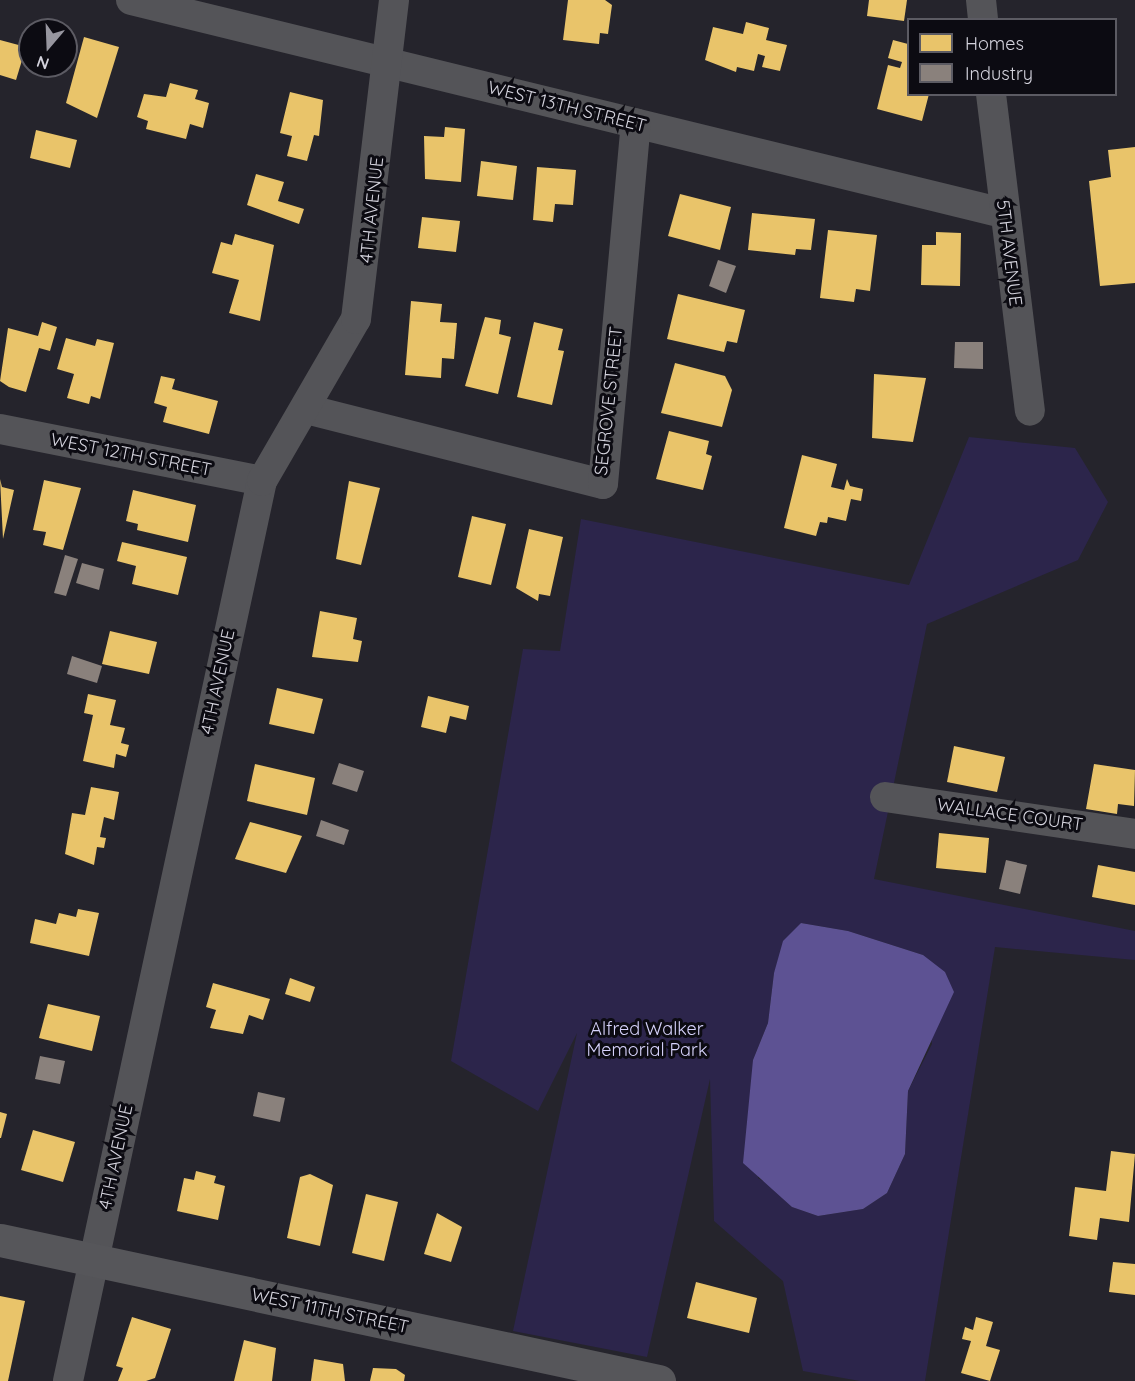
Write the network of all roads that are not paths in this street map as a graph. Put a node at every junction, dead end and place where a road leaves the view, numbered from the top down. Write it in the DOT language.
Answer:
graph roads {
  1 [pos="131,0"];
  2 [pos="394,0"];
  3 [pos="981,0"];
  4 [pos="983,18"];
  5 [pos="389,63"];
  6 [pos="991,96"];
  7 [pos="636,124"];
  8 [pos="1003,213"];
  9 [pos="306,409"];
  10 [pos="1030,411"];
  11 [pos="0,429"];
  12 [pos="262,481"];
  13 [pos="885,797"];
  14 [pos="1135,834"];
  15 [pos="0,1240"];
  16 [pos="94,1260"];
  17 [pos="68,1381"];
  18 [pos="660,1381"];
  1 -- 5 [label="street, WEST 13TH STREET"];
  2 -- 5 [label="street, 4TH AVENUE"];
  3 -- 4 [label="street"];
  5 -- 7 [label="street, WEST 13TH STREET"];
  5 -- 9 [label="street, 4TH AVENUE"];
  6 -- 8 [label="street, 5TH AVENUE"];
  7 -- 8 [label="street, WEST 13TH STREET"];
  7 -- 9 [label="street, SEGROVE STREET"];
  8 -- 10 [label="street, 5TH AVENUE"];
  9 -- 12 [label="street, 4TH AVENUE"];
  11 -- 12 [label="street, WEST 12TH STREET"];
  12 -- 16 [label="street, 4TH AVENUE"];
  13 -- 14 [label="street, WALLACE COURT"];
  15 -- 16 [label="street, WEST 11TH STREET"];
  16 -- 17 [label="street, 4TH AVENUE"];
  16 -- 18 [label="street, WEST 11TH STREET"];
}
